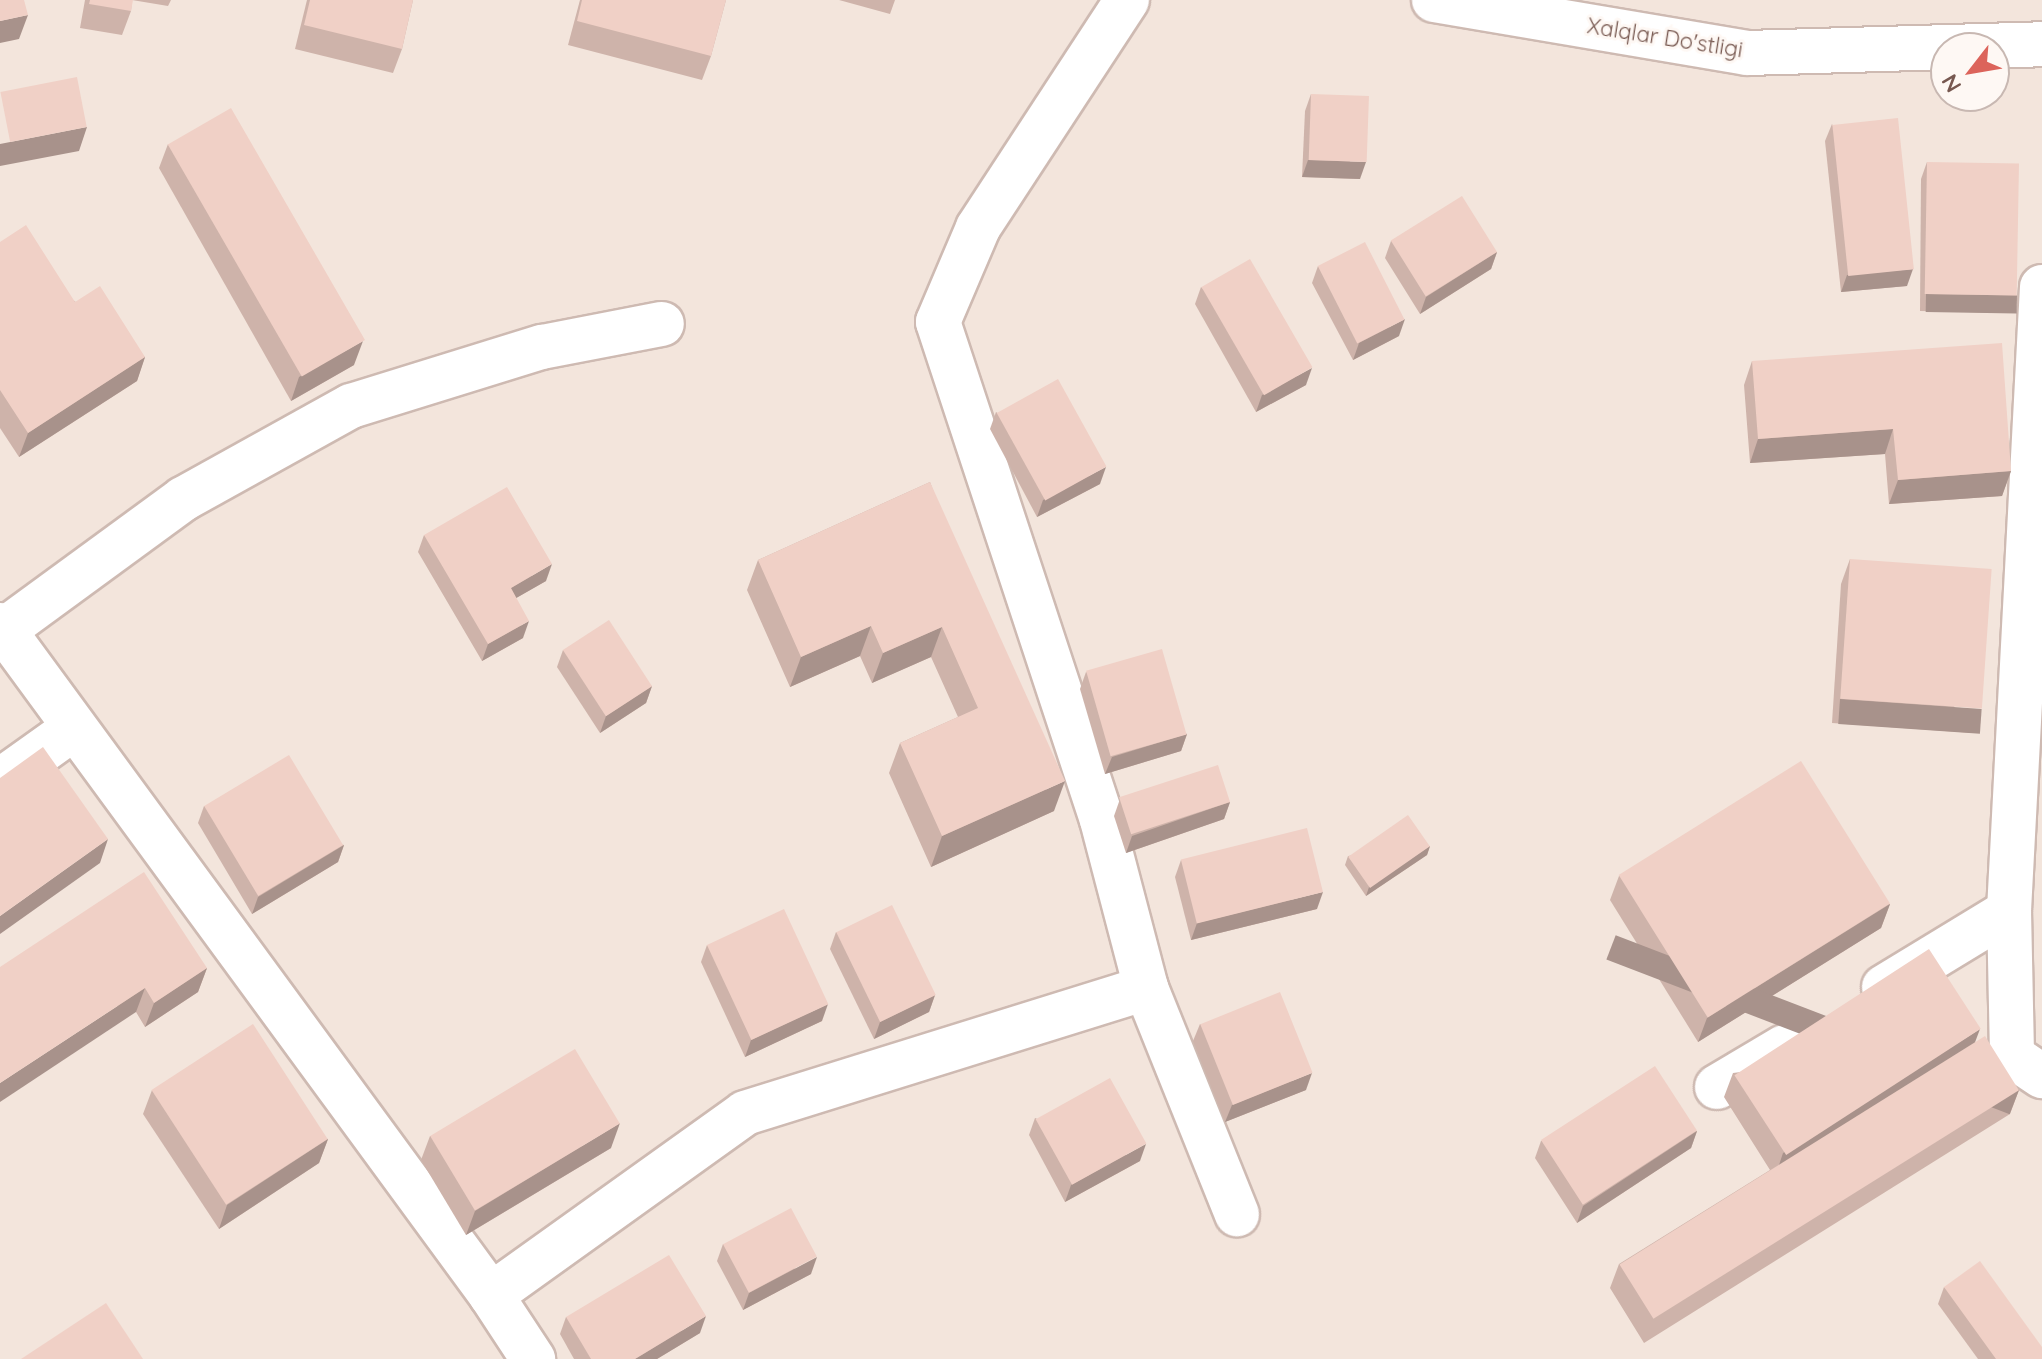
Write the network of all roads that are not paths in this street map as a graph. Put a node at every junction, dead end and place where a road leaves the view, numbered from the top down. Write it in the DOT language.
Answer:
graph roads {
  1 [pos="1127,0"];
  2 [pos="1434,0"];
  3 [pos="2042,44"];
  4 [pos="2042,287"];
  5 [pos="662,324"];
  6 [pos="1,629"];
  7 [pos="74,728"];
  8 [pos="0,781"];
  9 [pos="2009,911"];
  10 [pos="1146,988"];
  11 [pos="2042,1076"];
  12 [pos="1717,1087"];
  13 [pos="1237,1214"];
  14 [pos="491,1295"];
  15 [pos="533,1359"];
  1 -- 10 [label="street"];
  2 -- 3 [label="street, Xalqlar Do'stligi"];
  4 -- 9 [label="street"];
  5 -- 6 [label="street"];
  6 -- 7 [label="street"];
  7 -- 8 [label="street"];
  7 -- 14 [label="street"];
  9 -- 11 [label="street"];
  9 -- 12 [label="street"];
  10 -- 13 [label="street"];
  10 -- 14 [label="street"];
  14 -- 15 [label="street"];
}
